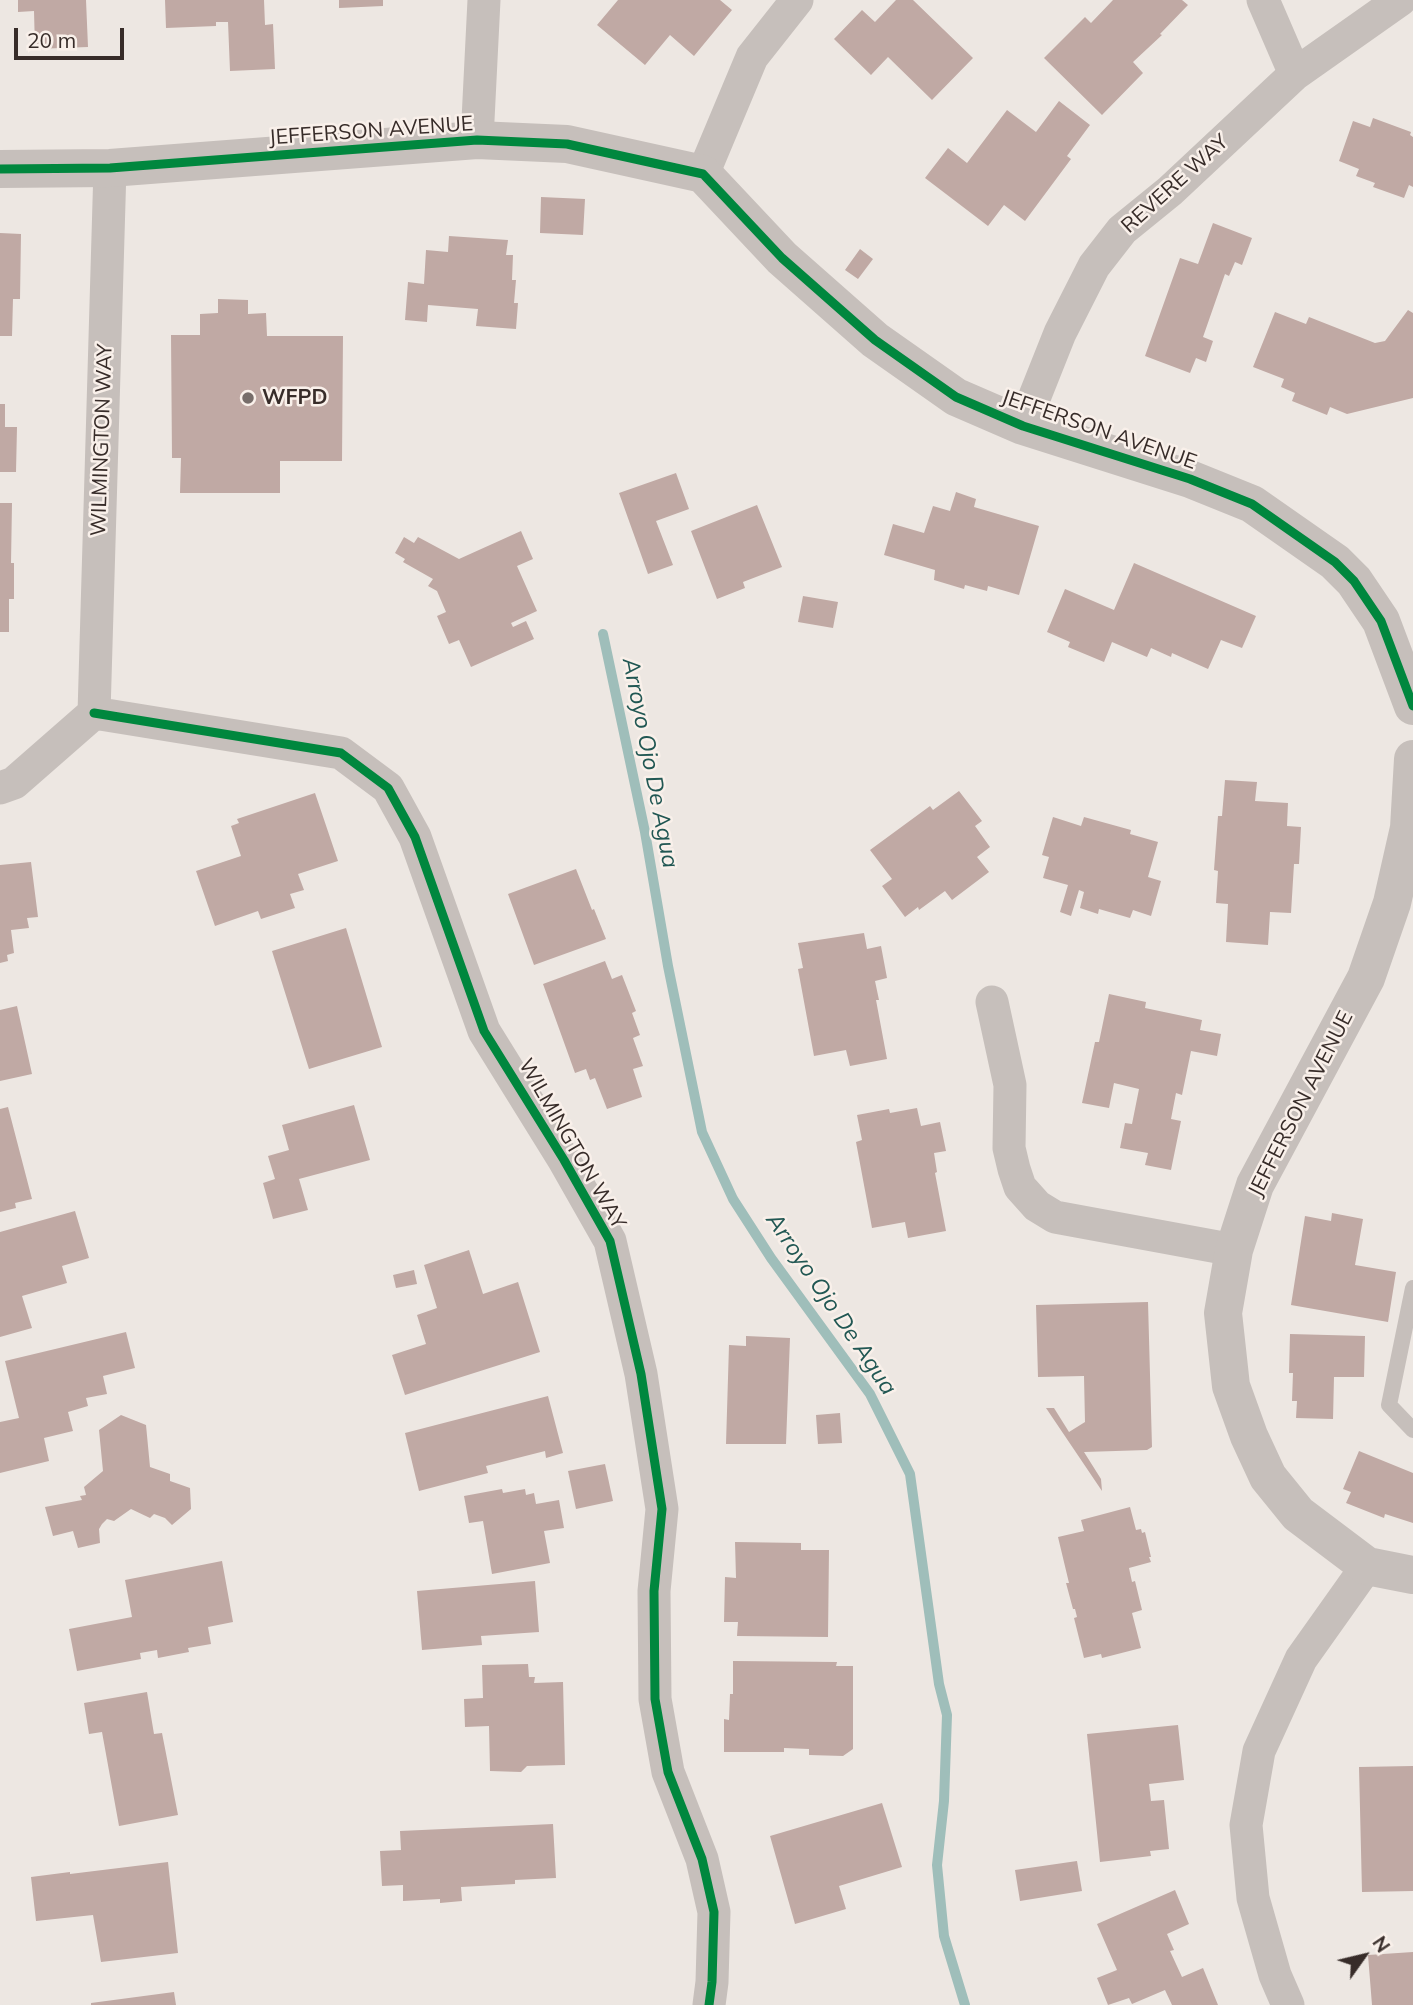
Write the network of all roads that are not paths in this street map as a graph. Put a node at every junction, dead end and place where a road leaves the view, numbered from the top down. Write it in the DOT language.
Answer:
graph roads {
  1 [pos="484,0"];
  2 [pos="797,0"];
  3 [pos="1263,0"];
  4 [pos="1400,0"];
  5 [pos="1295,74"];
  6 [pos="477,139"];
  7 [pos="110,168"];
  8 [pos="0,169"];
  9 [pos="703,174"];
  10 [pos="1023,426"];
  11 [pos="1413,706"];
  12 [pos="94,713"];
  13 [pos="1413,759"];
  14 [pos="0,788"];
  15 [pos="992,1002"];
  16 [pos="1234,1250"];
  17 [pos="1413,1288"];
  18 [pos="1413,1430"];
  19 [pos="1367,1566"];
  20 [pos="1413,1575"];
  21 [pos="709,2005"];
  22 [pos="1287,2005"];
  1 -- 6 [label="street"];
  2 -- 9 [label="street"];
  3 -- 5 [label="street"];
  4 -- 5 [label="street, REVERE WAY"];
  5 -- 10 [label="street, REVERE WAY"];
  6 -- 7 [label="street, JEFFERSON AVENUE"];
  6 -- 9 [label="street, JEFFERSON AVENUE"];
  7 -- 8 [label="street, JEFFERSON AVENUE"];
  7 -- 12 [label="street, WILMINGTON WAY"];
  9 -- 10 [label="street, JEFFERSON AVENUE"];
  10 -- 11 [label="street, JEFFERSON AVENUE"];
  12 -- 14 [label="street"];
  12 -- 21 [label="street, WILMINGTON WAY"];
  13 -- 16 [label="street, JEFFERSON AVENUE"];
  15 -- 16 [label="street"];
  16 -- 19 [label="street, JEFFERSON AVENUE"];
  17 -- 18 [label="lane"];
  19 -- 20 [label="street, JEFFERSON AVENUE"];
  19 -- 22 [label="street"];
}
